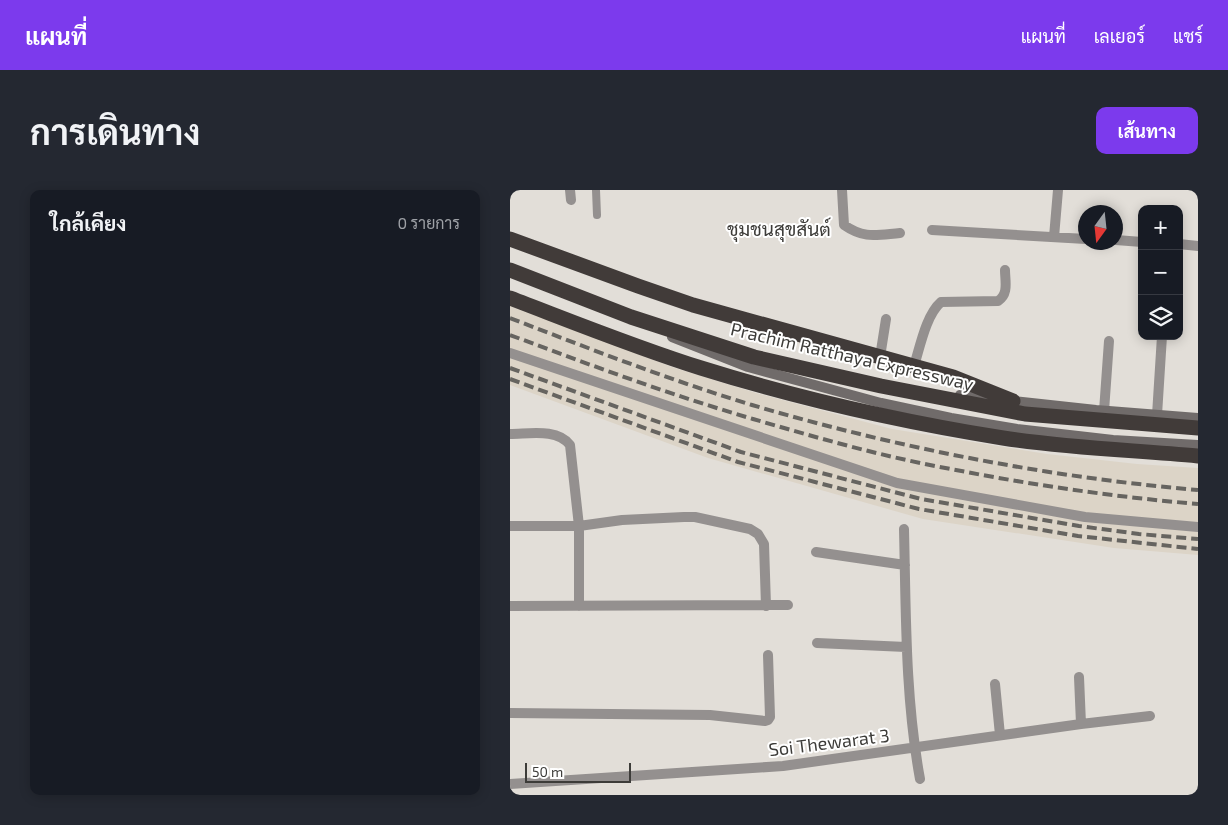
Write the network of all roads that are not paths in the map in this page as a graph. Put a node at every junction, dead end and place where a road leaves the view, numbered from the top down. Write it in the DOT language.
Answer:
graph roads {
  1 [pos="596,190"];
  2 [pos="842,190"];
  3 [pos="1058,190"];
  4 [pos="597,215"];
  5 [pos="932,230"];
  6 [pos="900,233"];
  7 [pos="1054,237"];
  8 [pos="1078,238"];
  9 [pos="510,239"];
  10 [pos="1123,241"];
  11 [pos="1138,242"];
  12 [pos="1183,244"];
  13 [pos="1198,246"];
  14 [pos="510,270"];
  15 [pos="1005,270"];
  16 [pos="510,275"];
  17 [pos="510,298"];
  18 [pos="886,319"];
  19 [pos="1162,340"];
  20 [pos="1110,342"];
  21 [pos="510,353"];
  22 [pos="880,357"];
  23 [pos="914,366"];
  24 [pos="748,367"];
  25 [pos="1013,401"];
  26 [pos="1104,411"];
  27 [pos="1157,415"];
  28 [pos="1198,418"];
  29 [pos="1198,428"];
  30 [pos="510,434"];
  31 [pos="1198,446"];
  32 [pos="1198,456"];
  33 [pos="510,526"];
  34 [pos="579,526"];
  35 [pos="1198,527"];
  36 [pos="904,529"];
  37 [pos="816,552"];
  38 [pos="905,565"];
  39 [pos="788,605"];
  40 [pos="510,606"];
  41 [pos="579,606"];
  42 [pos="766,606"];
  43 [pos="817,644"];
  44 [pos="906,647"];
  45 [pos="768,655"];
  46 [pos="1079,677"];
  47 [pos="994,684"];
  48 [pos="510,713"];
  49 [pos="1150,716"];
  50 [pos="1081,724"];
  51 [pos="1000,735"];
  52 [pos="914,748"];
  53 [pos="920,779"];
  54 [pos="510,784"];
  1 -- 4 [label="lane"];
  2 -- 6 [label="street"];
  3 -- 7 [label="street"];
  5 -- 7 [label="street"];
  7 -- 8 [label="street"];
  9 -- 22 [label="highway"];
  10 -- 11 [label="street"];
  12 -- 13 [label="street"];
  14 -- 29 [label="highway, Prachim Ratthaya Expressway"];
  15 -- 23 [label="street"];
  16 -- 24 [label="main road"];
  17 -- 32 [label="highway"];
  18 -- 22 [label="street"];
  19 -- 27 [label="street"];
  20 -- 26 [label="street"];
  21 -- 35 [label="street"];
  22 -- 23 [label="highway"];
  23 -- 25 [label="highway"];
  24 -- 25 [label="main road"];
  24 -- 31 [label="main road"];
  25 -- 26 [label="main road"];
  26 -- 27 [label="main road"];
  27 -- 28 [label="main road"];
  30 -- 34 [label="street"];
  33 -- 34 [label="street"];
  34 -- 41 [label="street"];
  34 -- 42 [label="street"];
  36 -- 38 [label="street"];
  37 -- 38 [label="street"];
  38 -- 44 [label="street"];
  39 -- 42 [label="street"];
  40 -- 41 [label="street"];
  41 -- 42 [label="street"];
  43 -- 44 [label="street"];
  44 -- 52 [label="street"];
  45 -- 48 [label="street"];
  46 -- 50 [label="street"];
  47 -- 51 [label="street"];
  49 -- 50 [label="street, Soi Thewarat 3"];
  50 -- 51 [label="street, Soi Thewarat 3"];
  51 -- 52 [label="street, Soi Thewarat 3"];
  52 -- 53 [label="street"];
  52 -- 54 [label="street, Soi Thewarat 3"];
}
